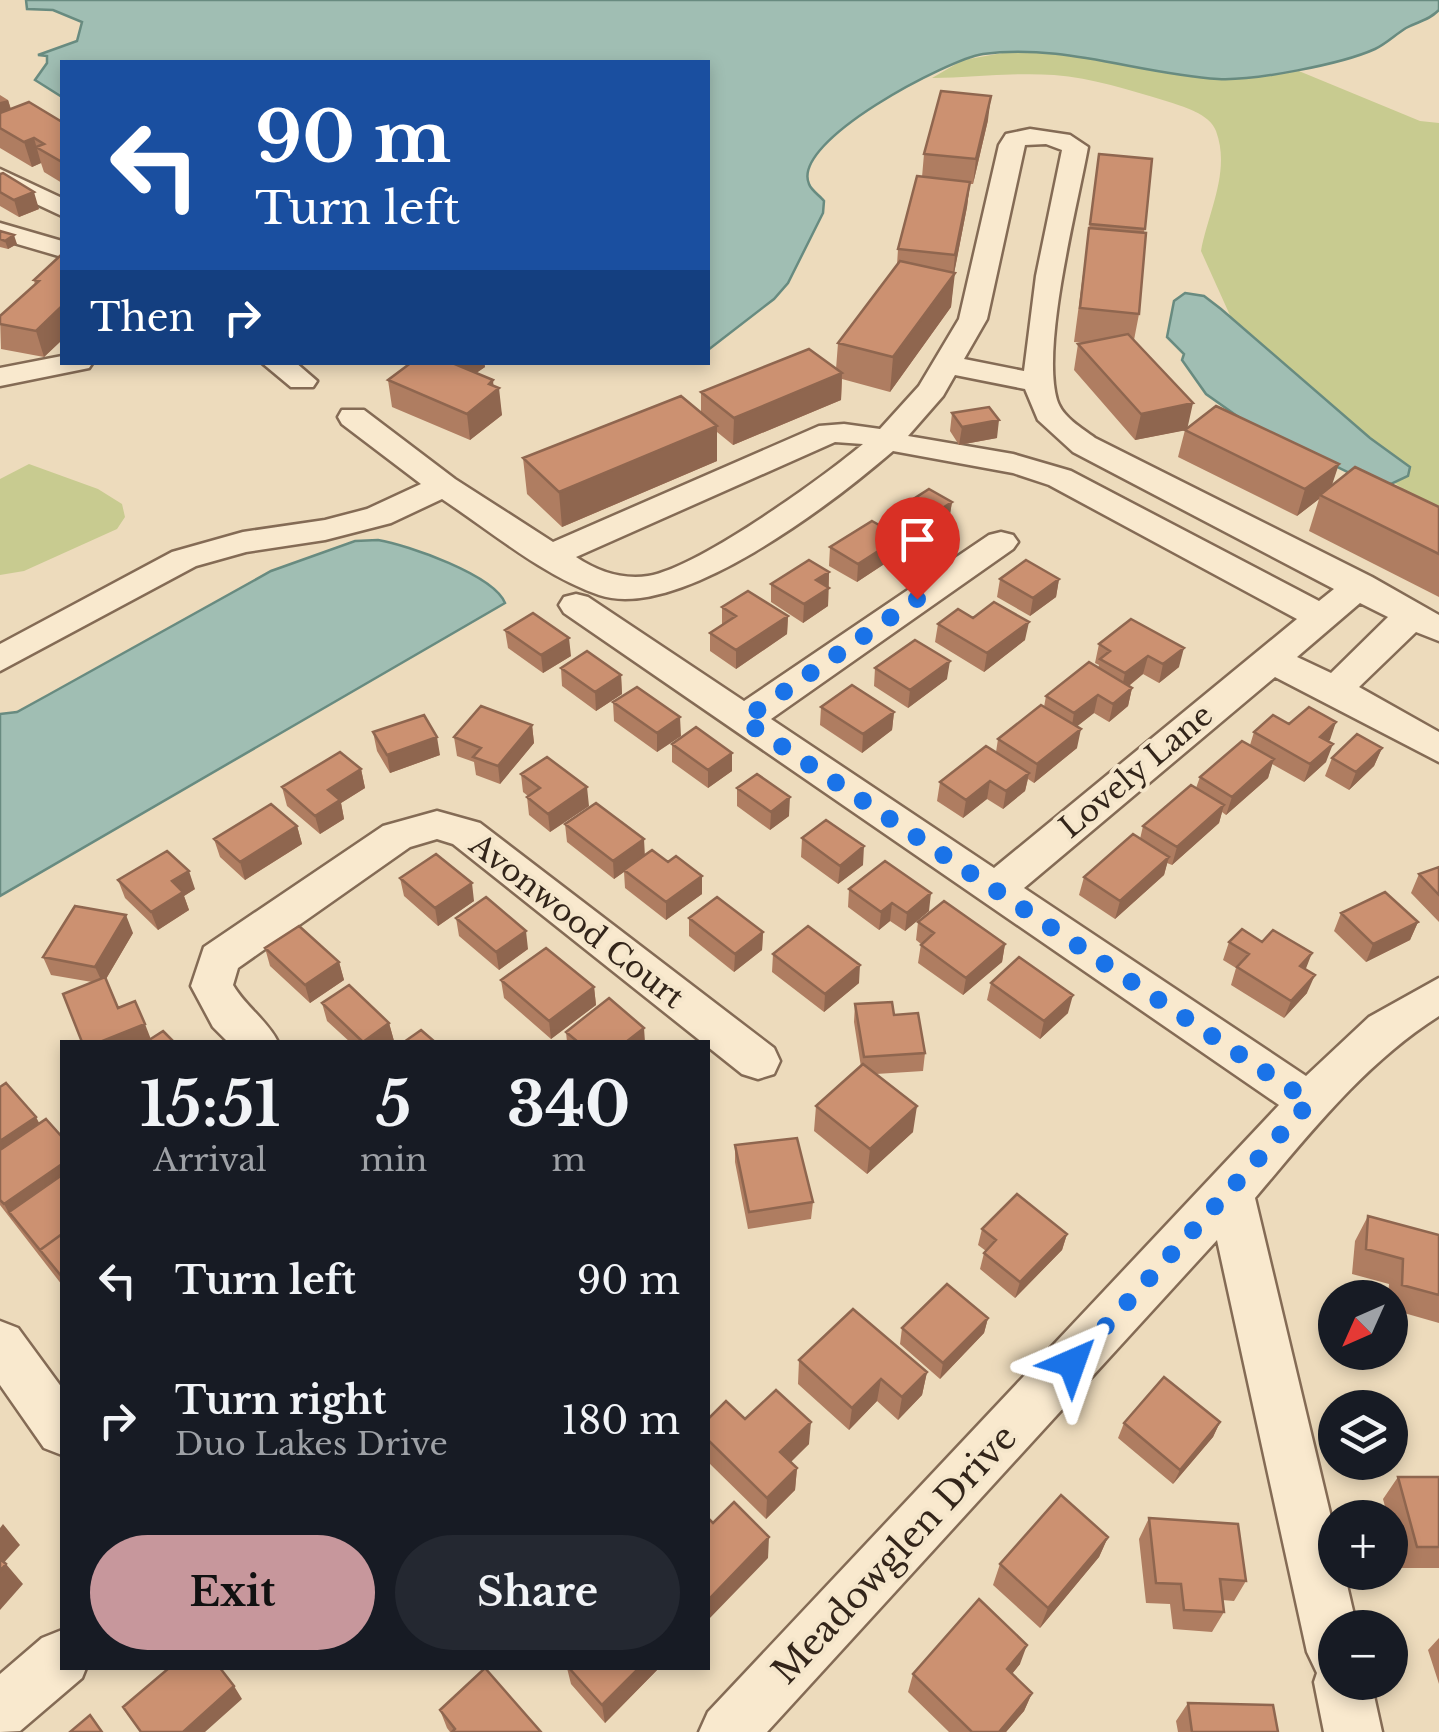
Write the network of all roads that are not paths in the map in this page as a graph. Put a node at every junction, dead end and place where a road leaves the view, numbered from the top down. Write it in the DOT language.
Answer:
graph roads {
  1 [pos="0,177"];
  2 [pos="60,207"];
  3 [pos="0,230"];
  4 [pos="60,248"];
  5 [pos="63,365"];
  6 [pos="280,365"];
  7 [pos="948,365"];
  8 [pos="0,377"];
  9 [pos="302,380"];
  10 [pos="1040,383"];
  11 [pos="353,417"];
  12 [pos="886,441"];
  13 [pos="444,486"];
  14 [pos="1001,542"];
  15 [pos="550,556"];
  16 [pos="1360,586"];
  17 [pos="576,606"];
  18 [pos="1407,613"];
  19 [pos="1320,618"];
  20 [pos="1439,630"];
  21 [pos="1278,655"];
  22 [pos="0,660"];
  23 [pos="1332,687"];
  24 [pos="743,720"];
  25 [pos="1439,749"];
  26 [pos="995,889"];
  27 [pos="1439,995"];
  28 [pos="254,1040"];
  29 [pos="758,1061"];
  30 [pos="1310,1102"];
  31 [pos="1230,1193"];
  32 [pos="0,1344"];
  33 [pos="60,1427"];
  34 [pos="1325,1610"];
  35 [pos="60,1660"];
  36 [pos="1346,1700"];
  37 [pos="0,1711"];
  38 [pos="728,1732"];
  39 [pos="1353,1732"];
  1 -- 2 [label="street"];
  3 -- 4 [label="street"];
  5 -- 8 [label="street"];
  6 -- 9 [label="street"];
  7 -- 10 [label="street"];
  7 -- 10 [label="street"];
  7 -- 12 [label="street"];
  10 -- 16 [label="street"];
  11 -- 13 [label="street"];
  12 -- 15 [label="street"];
  12 -- 15 [label="street"];
  12 -- 19 [label="street"];
  13 -- 15 [label="street"];
  13 -- 22 [label="street"];
  14 -- 24 [label="street"];
  16 -- 18 [label="street"];
  16 -- 19 [label="street, Lovely Lane"];
  17 -- 24 [label="street"];
  18 -- 20 [label="street"];
  18 -- 23 [label="street"];
  19 -- 21 [label="street, Lovely Lane"];
  21 -- 23 [label="street"];
  21 -- 26 [label="street, Lovely Lane"];
  23 -- 25 [label="street"];
  24 -- 26 [label="street"];
  26 -- 30 [label="street"];
  27 -- 30 [label="street, Meadowglen Drive"];
  28 -- 29 [label="street, Avonwood Court"];
  30 -- 31 [label="street, Meadowglen Drive"];
  31 -- 34 [label="street"];
  31 -- 38 [label="street, Meadowglen Drive"];
  32 -- 33 [label="street"];
  35 -- 37 [label="street"];
  36 -- 39 [label="street"];
}
